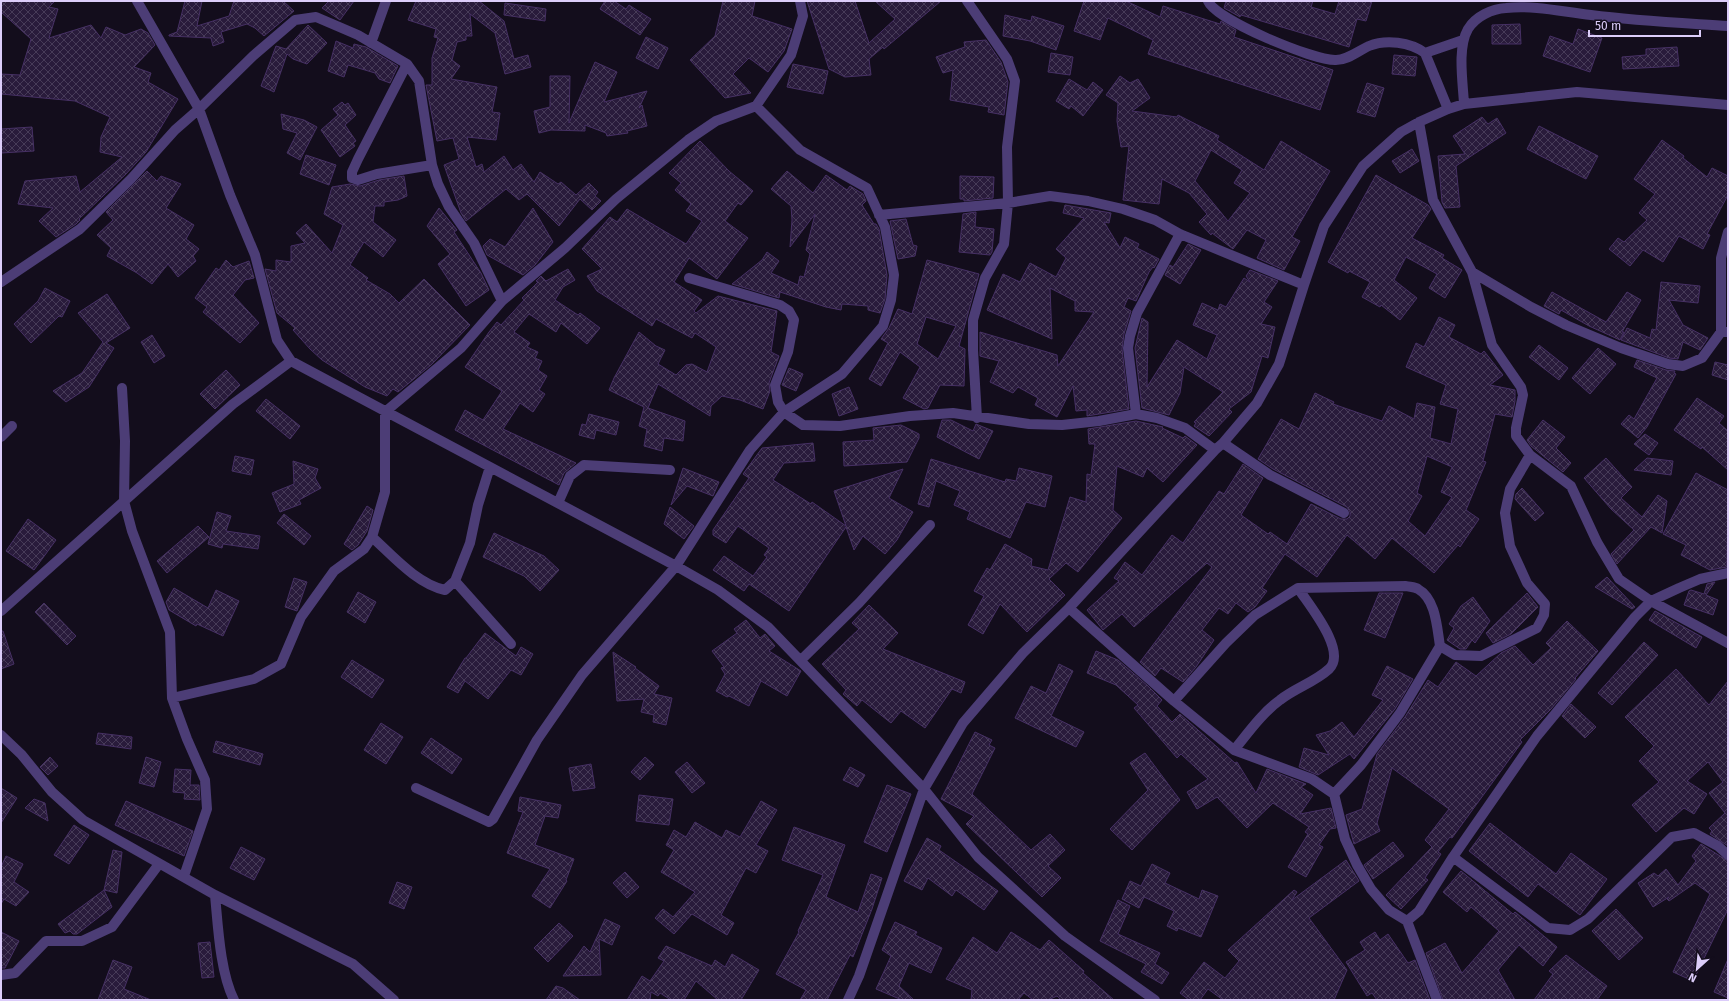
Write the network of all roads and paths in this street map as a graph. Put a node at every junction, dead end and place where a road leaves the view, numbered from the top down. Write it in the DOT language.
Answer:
graph roads {
  1 [pos="137,1"];
  2 [pos="386,1"];
  3 [pos="800,1"];
  4 [pos="967,1"];
  5 [pos="1208,1"];
  6 [pos="1728,26"];
  7 [pos="1463,40"];
  8 [pos="371,43"];
  9 [pos="1424,53"];
  10 [pos="407,64"];
  11 [pos="1464,104"];
  12 [pos="1728,105"];
  13 [pos="756,106"];
  14 [pos="200,109"];
  15 [pos="1448,109"];
  16 [pos="1419,122"];
  17 [pos="432,165"];
  18 [pos="1008,203"];
  19 [pos="879,215"];
  20 [pos="1728,232"];
  21 [pos="1180,234"];
  22 [pos="1472,272"];
  23 [pos="689,278"];
  24 [pos="1,282"];
  25 [pos="1304,285"];
  26 [pos="502,301"];
  27 [pos="1724,332"];
  28 [pos="291,361"];
  29 [pos="122,388"];
  30 [pos="385,412"];
  31 [pos="784,412"];
  32 [pos="1136,414"];
  33 [pos="977,418"];
  34 [pos="12,426"];
  35 [pos="1,437"];
  36 [pos="1223,443"];
  37 [pos="1215,450"];
  38 [pos="1530,455"];
  39 [pos="490,467"];
  40 [pos="670,470"];
  41 [pos="124,501"];
  42 [pos="558,503"];
  43 [pos="1344,513"];
  44 [pos="930,524"];
  45 [pos="372,537"];
  46 [pos="676,566"];
  47 [pos="1728,573"];
  48 [pos="454,581"];
  49 [pos="1298,588"];
  50 [pos="1651,601"];
  51 [pos="1069,608"];
  52 [pos="1,611"];
  53 [pos="1728,643"];
  54 [pos="511,644"];
  55 [pos="1440,646"];
  56 [pos="801,660"];
  57 [pos="172,698"];
  58 [pos="1174,701"];
  59 [pos="1,735"];
  60 [pos="1234,750"];
  61 [pos="416,788"];
  62 [pos="924,790"];
  63 [pos="1334,794"];
  64 [pos="1728,856"];
  65 [pos="1453,857"];
  66 [pos="159,864"];
  67 [pos="184,876"];
  68 [pos="214,895"];
  69 [pos="1407,921"];
  70 [pos="1,975"];
  71 [pos="234,1000"];
  72 [pos="394,1000"];
  73 [pos="848,1000"];
  74 [pos="1155,1000"];
  75 [pos="1437,1000"];
  1 -- 14 [label="street"];
  2 -- 8 [label="street"];
  3 -- 13 [label="street"];
  4 -- 18 [label="street"];
  5 -- 9 [label="street"];
  6 -- 7 [label="street"];
  7 -- 9 [label="street"];
  7 -- 11 [label="street"];
  8 -- 10 [label="street"];
  8 -- 14 [label="street"];
  9 -- 15 [label="street"];
  10 -- 17 [label="street"];
  10 -- 17 [label="street"];
  11 -- 12 [label="street"];
  11 -- 15 [label="street"];
  13 -- 19 [label="street"];
  13 -- 26 [label="street"];
  14 -- 24 [label="street"];
  14 -- 28 [label="street"];
  15 -- 16 [label="street"];
  16 -- 22 [label="street"];
  16 -- 25 [label="street"];
  17 -- 26 [label="street"];
  18 -- 19 [label="street"];
  18 -- 21 [label="street"];
  18 -- 33 [label="street"];
  19 -- 31 [label="street"];
  20 -- 27 [label="street"];
  21 -- 25 [label="street"];
  21 -- 32 [label="street"];
  22 -- 27 [label="street"];
  22 -- 38 [label="street"];
  23 -- 31 [label="street"];
  25 -- 36 [label="street"];
  26 -- 30 [label="street"];
  28 -- 30 [label="street"];
  28 -- 41 [label="street"];
  29 -- 41 [label="street"];
  30 -- 39 [label="street"];
  30 -- 45 [label="street"];
  31 -- 33 [label="street"];
  31 -- 46 [label="street"];
  32 -- 33 [label="street"];
  32 -- 37 [label="street"];
  34 -- 35 [label="street"];
  36 -- 37 [label="street"];
  36 -- 43 [label="street"];
  37 -- 51 [label="street"];
  38 -- 50 [label="street"];
  38 -- 55 [label="street"];
  39 -- 42 [label="street"];
  39 -- 48 [label="street"];
  40 -- 42 [label="street"];
  41 -- 52 [label="street"];
  41 -- 57 [label="street"];
  42 -- 46 [label="street"];
  44 -- 56 [label="street"];
  45 -- 48 [label="street"];
  45 -- 57 [label="street"];
  46 -- 56 [label="street"];
  46 -- 61 [label="street"];
  47 -- 50 [label="street"];
  48 -- 54 [label="street"];
  49 -- 55 [label="street"];
  49 -- 58 [label="street"];
  49 -- 60 [label="street"];
  50 -- 53 [label="street"];
  50 -- 65 [label="street"];
  51 -- 58 [label="street"];
  51 -- 62 [label="street"];
  55 -- 63 [label="street"];
  56 -- 62 [label="street"];
  57 -- 67 [label="street"];
  58 -- 60 [label="street"];
  59 -- 66 [label="street"];
  60 -- 63 [label="street"];
  62 -- 73 [label="street"];
  62 -- 74 [label="street"];
  63 -- 69 [label="street"];
  64 -- 65 [label="street"];
  65 -- 69 [label="street"];
  66 -- 67 [label="street"];
  66 -- 70 [label="street"];
  67 -- 68 [label="street"];
  68 -- 71 [label="street"];
  68 -- 72 [label="street"];
  69 -- 75 [label="street"];
}
